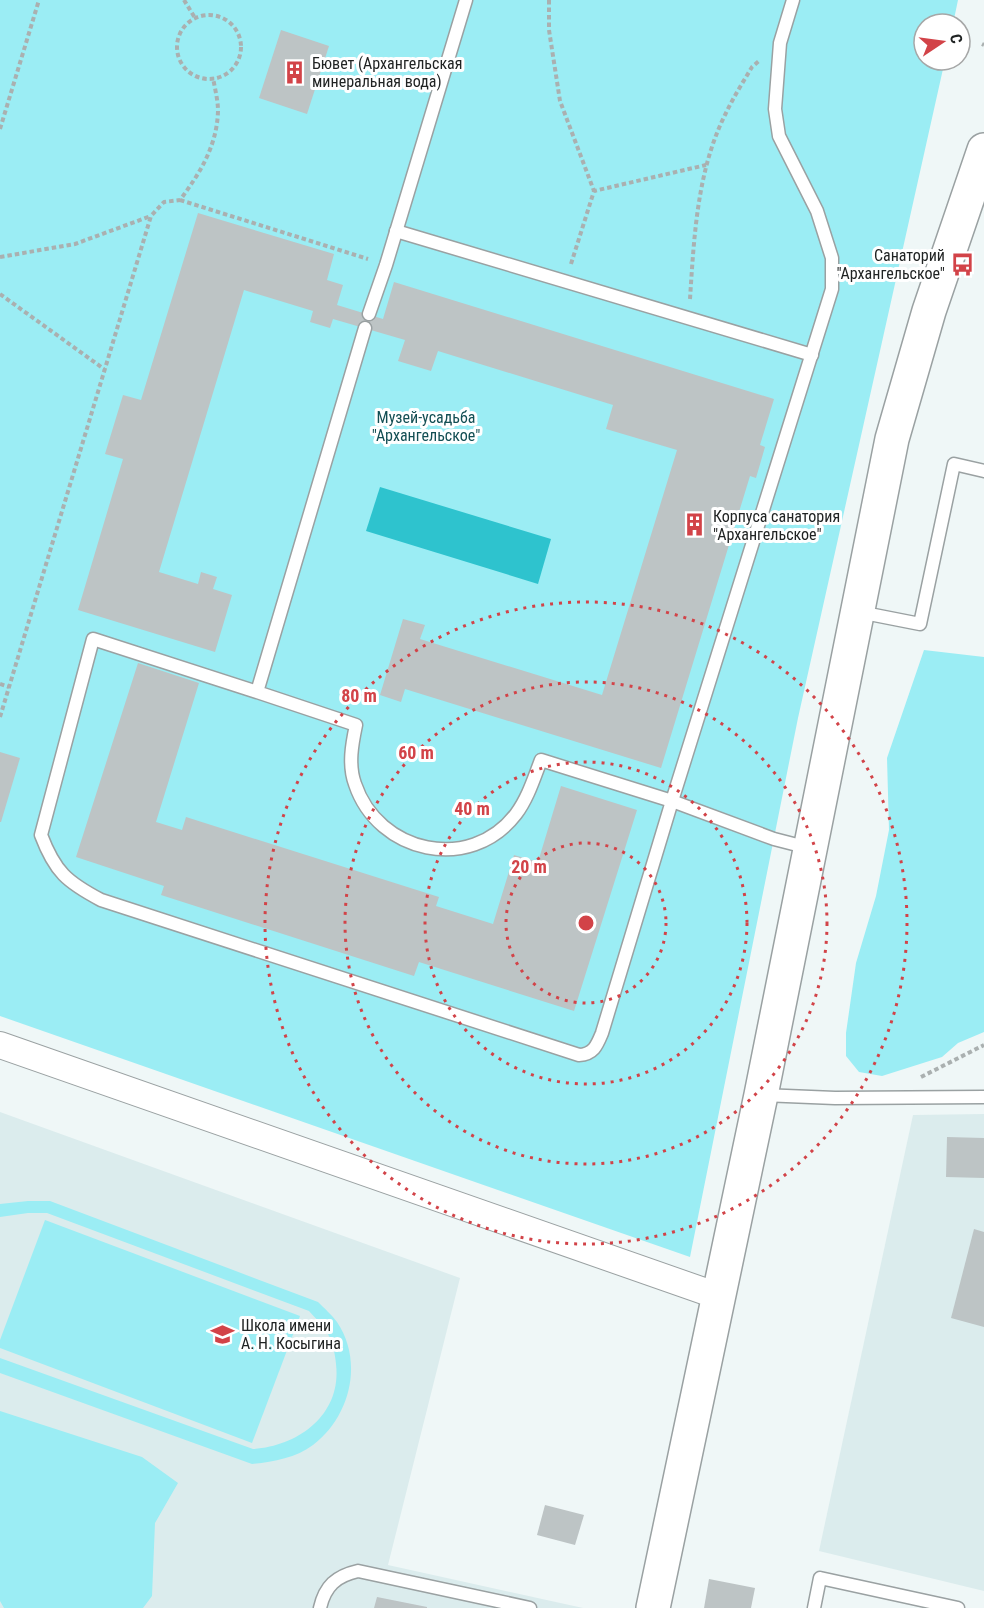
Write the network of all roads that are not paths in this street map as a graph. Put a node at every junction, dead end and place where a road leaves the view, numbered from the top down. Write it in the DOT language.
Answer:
graph roads {
  1 [pos="466,0"];
  2 [pos="793,0"];
  3 [pos="984,150"];
  4 [pos="396,231"];
  5 [pos="369,314"];
  6 [pos="365,328"];
  7 [pos="812,355"];
  8 [pos="984,471"];
  9 [pos="858,612"];
  10 [pos="257,692"];
  11 [pos="672,801"];
  12 [pos="810,848"];
  13 [pos="0,1045"];
  14 [pos="761,1095"];
  15 [pos="984,1097"];
  16 [pos="718,1296"];
  17 [pos="320,1608"];
  18 [pos="530,1608"];
  19 [pos="654,1608"];
  20 [pos="814,1608"];
  21 [pos="958,1608"];
  1 -- 4 [label="lane"];
  2 -- 7 [label="lane"];
  3 -- 9 [label="street"];
  4 -- 5 [label="lane"];
  4 -- 7 [label="lane"];
  6 -- 10 [label="lane"];
  7 -- 11 [label="lane"];
  8 -- 9 [label="lane"];
  9 -- 12 [label="street"];
  10 -- 11 [label="lane"];
  10 -- 11 [label="lane"];
  11 -- 12 [label="lane"];
  12 -- 14 [label="street"];
  13 -- 16 [label="street"];
  14 -- 15 [label="lane"];
  14 -- 16 [label="street"];
  16 -- 19 [label="street"];
  17 -- 18 [label="lane"];
  20 -- 21 [label="lane"];
}
